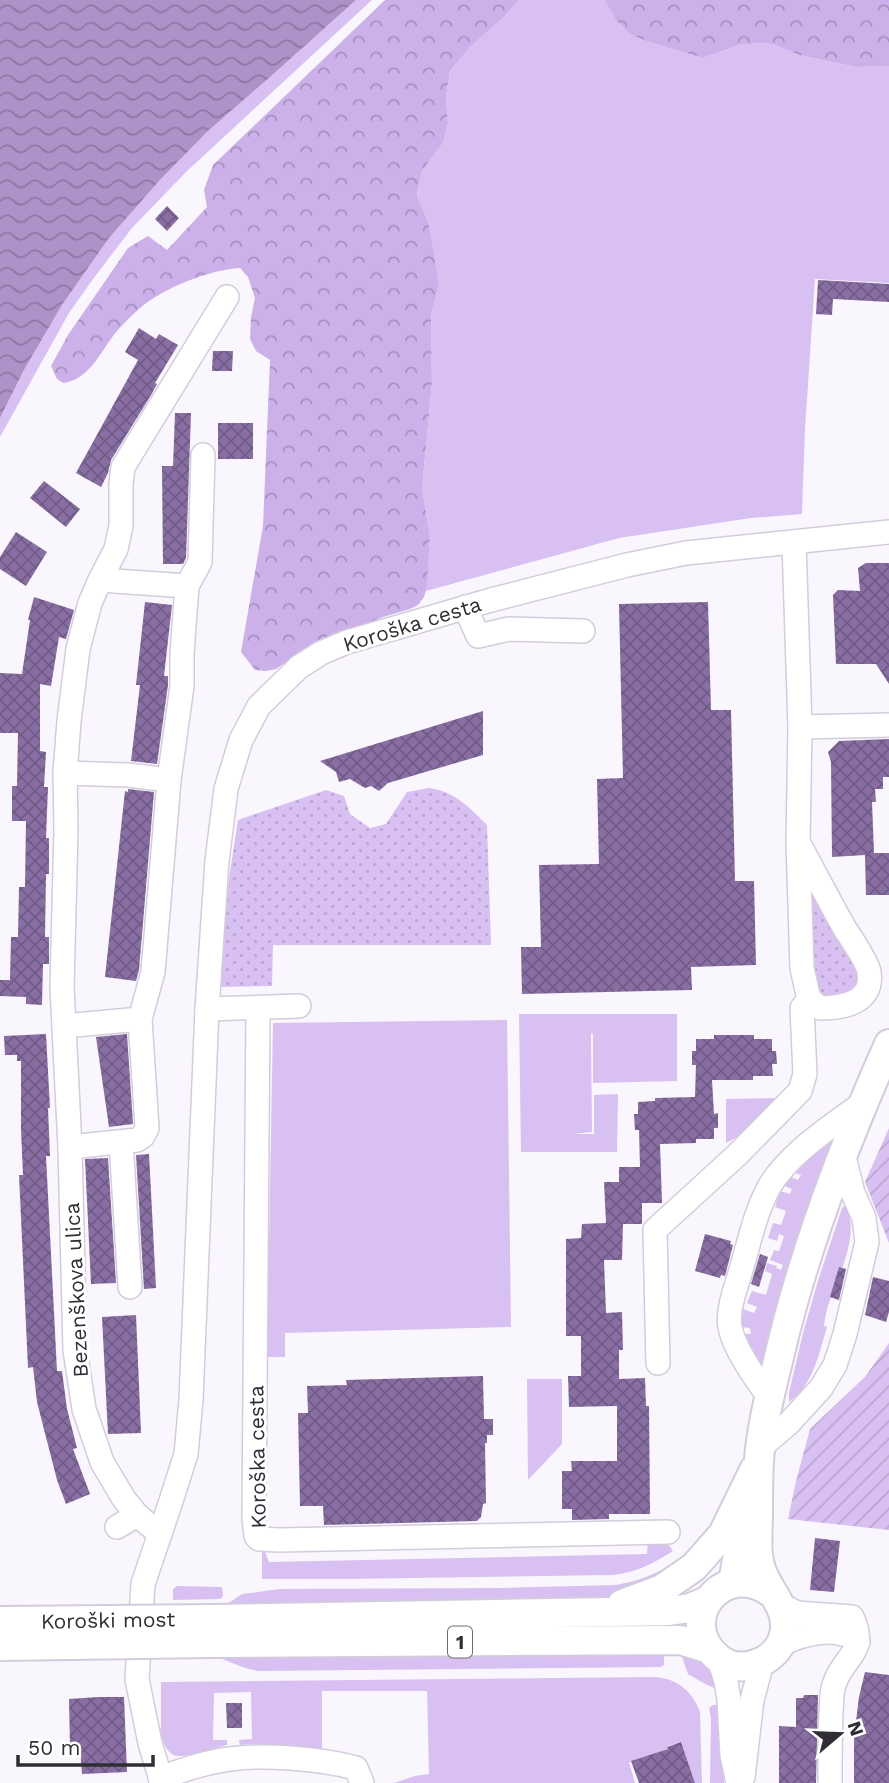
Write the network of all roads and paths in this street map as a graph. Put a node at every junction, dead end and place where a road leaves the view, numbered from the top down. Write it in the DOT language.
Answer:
graph roads {
  1 [pos="227,297"];
  2 [pos="203,455"];
  3 [pos="889,532"];
  4 [pos="794,541"];
  5 [pos="100,580"];
  6 [pos="187,586"];
  7 [pos="466,607"];
  8 [pos="583,631"];
  9 [pos="889,725"];
  10 [pos="800,727"];
  11 [pos="65,773"];
  12 [pos="169,780"];
  13 [pos="798,842"];
  14 [pos="809,999"];
  15 [pos="299,1006"];
  16 [pos="258,1008"];
  17 [pos="207,1009"];
  18 [pos="140,1019"];
  19 [pos="64,1026"];
  20 [pos="889,1044"];
  21 [pos="863,1103"];
  22 [pos="121,1143"];
  23 [pos="70,1147"];
  24 [pos="843,1153"];
  25 [pos="130,1287"];
  26 [pos="658,1363"];
  27 [pos="769,1397"];
  28 [pos="760,1454"];
  29 [pos="137,1515"];
  30 [pos="117,1527"];
  31 [pos="668,1532"];
  32 [pos="160,1534"];
  33 [pos="733,1583"];
  34 [pos="777,1599"];
  35 [pos="707,1601"];
  36 [pos="585,1613"];
  37 [pos="0,1621"];
  38 [pos="214,1631"];
  39 [pos="858,1642"];
  40 [pos="0,1646"];
  41 [pos="713,1653"];
  42 [pos="771,1653"];
  43 [pos="161,1781"];
  44 [pos="362,1783"];
  45 [pos="740,1783"];
  46 [pos="831,1783"];
  1 -- 5 [label="street, Bezenškova ulica"];
  2 -- 6 [label="street"];
  3 -- 4 [label="street, Koroška cesta"];
  4 -- 7 [label="street, Koroška cesta"];
  4 -- 10 [label="street"];
  5 -- 6 [label="street"];
  5 -- 11 [label="street, Bezenškova ulica"];
  6 -- 12 [label="street"];
  7 -- 8 [label="street"];
  7 -- 17 [label="street, Koroška cesta"];
  9 -- 10 [label="street"];
  10 -- 13 [label="street"];
  11 -- 12 [label="street"];
  11 -- 19 [label="street, Bezenškova ulica"];
  12 -- 18 [label="street"];
  13 -- 14 [label="street"];
  13 -- 14 [label="street"];
  14 -- 26 [label="street"];
  15 -- 16 [label="street"];
  16 -- 17 [label="street"];
  16 -- 31 [label="street, Koroška cesta"];
  17 -- 32 [label="street, Koroška cesta"];
  18 -- 19 [label="street"];
  18 -- 22 [label="street"];
  19 -- 23 [label="street, Bezenškova ulica"];
  20 -- 21 [label="main road, 1"];
  21 -- 24 [label="main road, 1"];
  21 -- 27 [label="street"];
  22 -- 23 [label="street"];
  22 -- 25 [label="street"];
  23 -- 29 [label="street, Bezenškova ulica"];
  24 -- 27 [label="main road, 1"];
  24 -- 28 [label="street"];
  27 -- 28 [label="main road, 1"];
  28 -- 33 [label="main road, 1"];
  28 -- 34 [label="main road, 1"];
  28 -- 36 [label="main road, 1"];
  29 -- 30 [label="street"];
  29 -- 32 [label="street, Bezenškova ulica"];
  32 -- 43 [label="street, Koroška cesta"];
  33 -- 34 [label="main road"];
  33 -- 35 [label="main road, 1"];
  34 -- 39 [label="street"];
  34 -- 42 [label="main road, 1"];
  35 -- 36 [label="main road, 1"];
  35 -- 41 [label="main road"];
  36 -- 38 [label="main road, 1"];
  37 -- 38 [label="main road, Koroški most / 1, bridge"];
  38 -- 40 [label="main road, Koroški most / 1, bridge"];
  38 -- 41 [label="main road, 1"];
  39 -- 42 [label="street"];
  39 -- 46 [label="street"];
  41 -- 42 [label="main road, 1"];
  41 -- 45 [label="street"];
  42 -- 45 [label="street"];
  43 -- 44 [label="street"];
}
